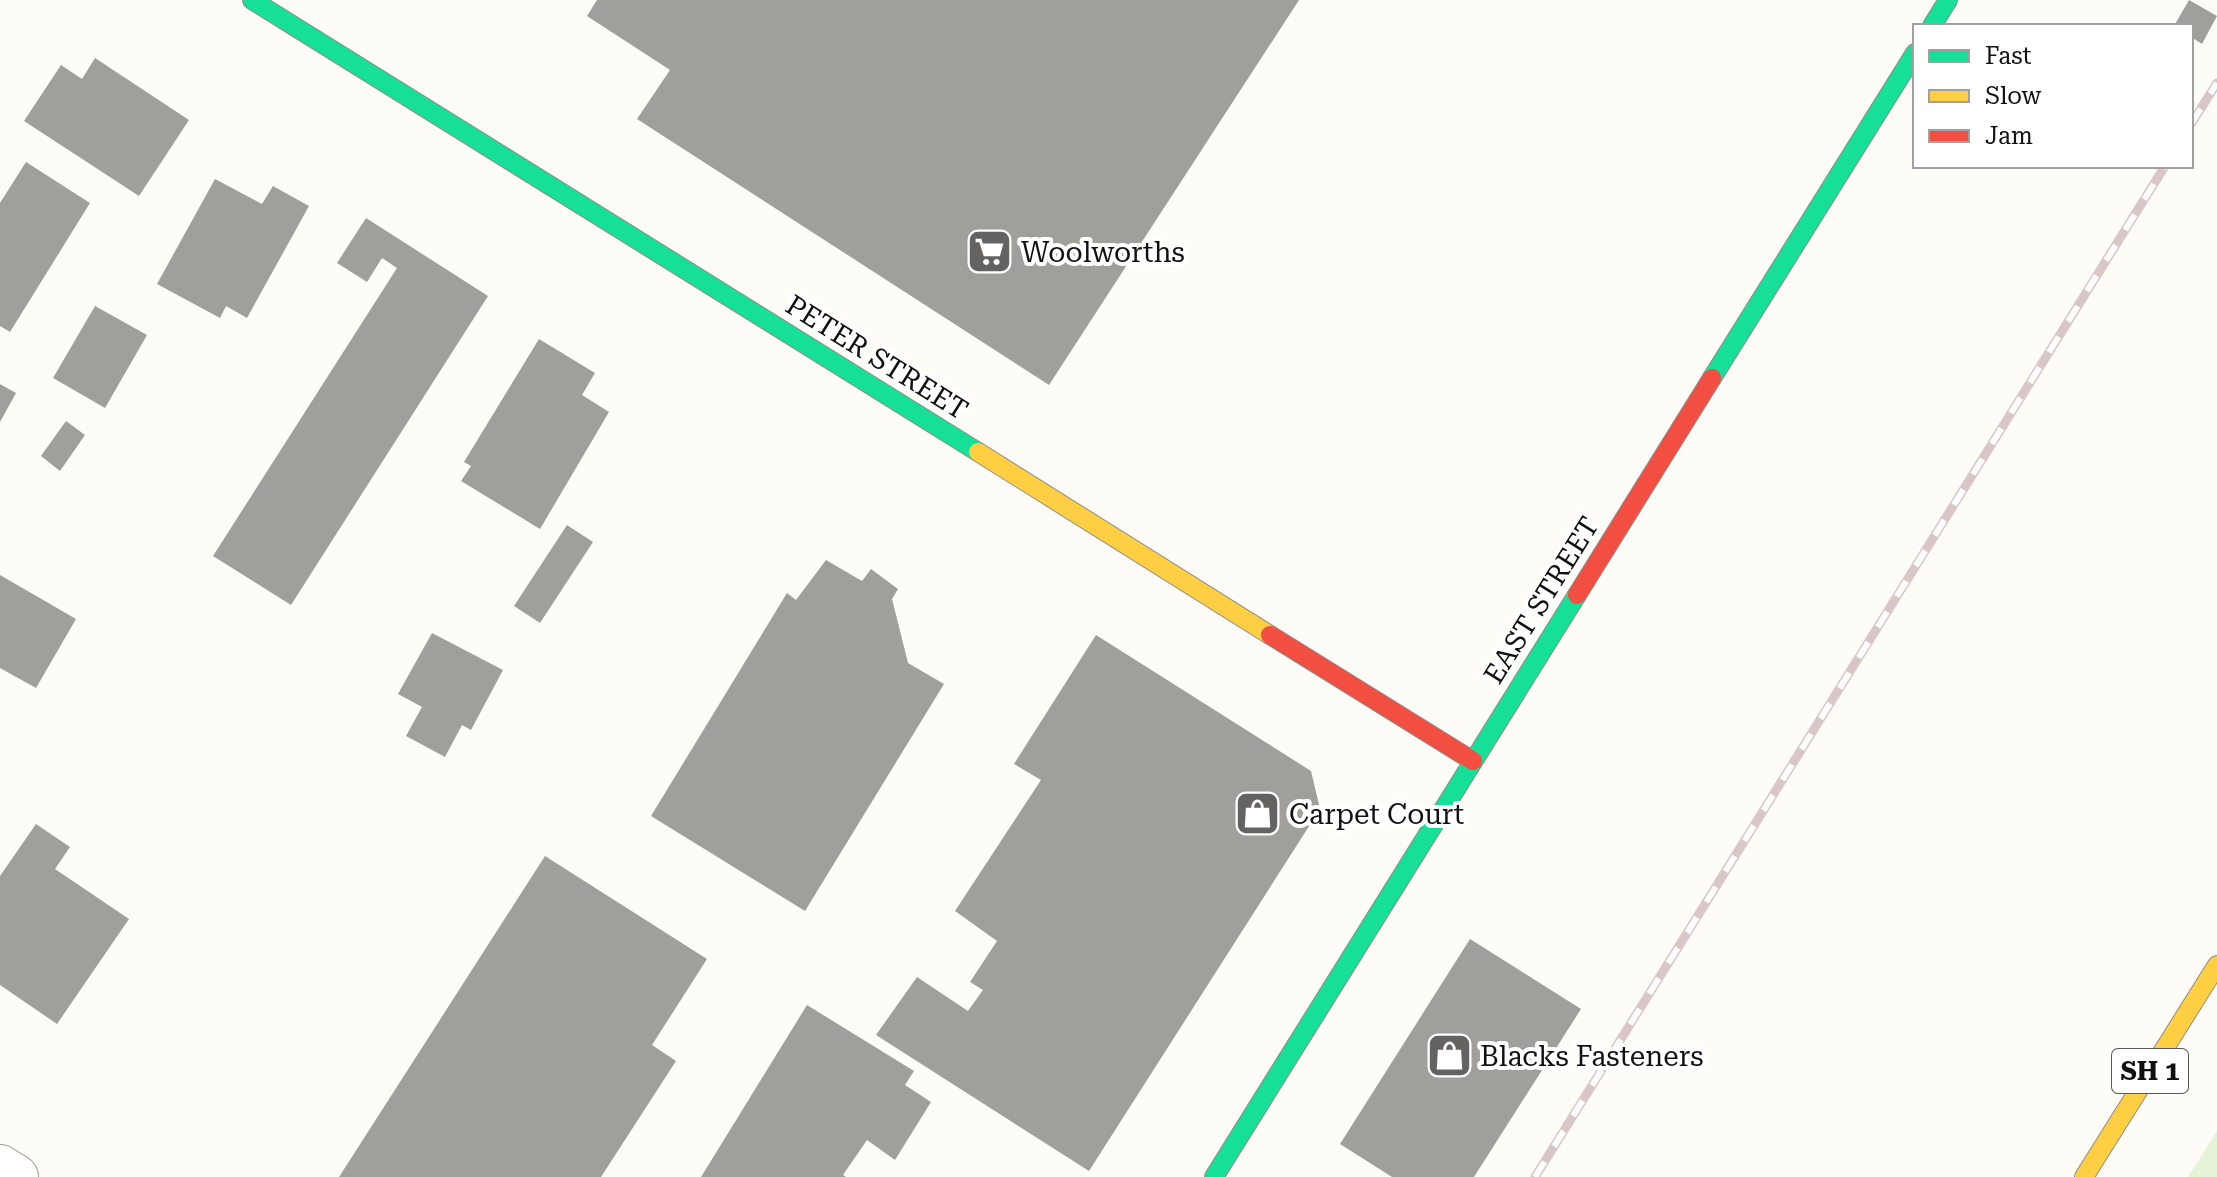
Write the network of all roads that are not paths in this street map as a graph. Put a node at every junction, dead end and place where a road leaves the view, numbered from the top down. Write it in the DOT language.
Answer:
graph roads {
  1 [pos="252,0"];
  2 [pos="1948,0"];
  3 [pos="1933,24"];
  4 [pos="1913,56"];
  5 [pos="1473,761"];
  6 [pos="2217,965"];
  7 [pos="0,1167"];
  8 [pos="16,1177"];
  9 [pos="1214,1177"];
  10 [pos="2084,1177"];
  1 -- 5 [label="main road, PETER STREET"];
  2 -- 3 [label="main road"];
  4 -- 5 [label="main road, EAST STREET"];
  5 -- 9 [label="main road, EAST STREET"];
  6 -- 10 [label="main road, SH 1"];
  7 -- 8 [label="street"];
}
